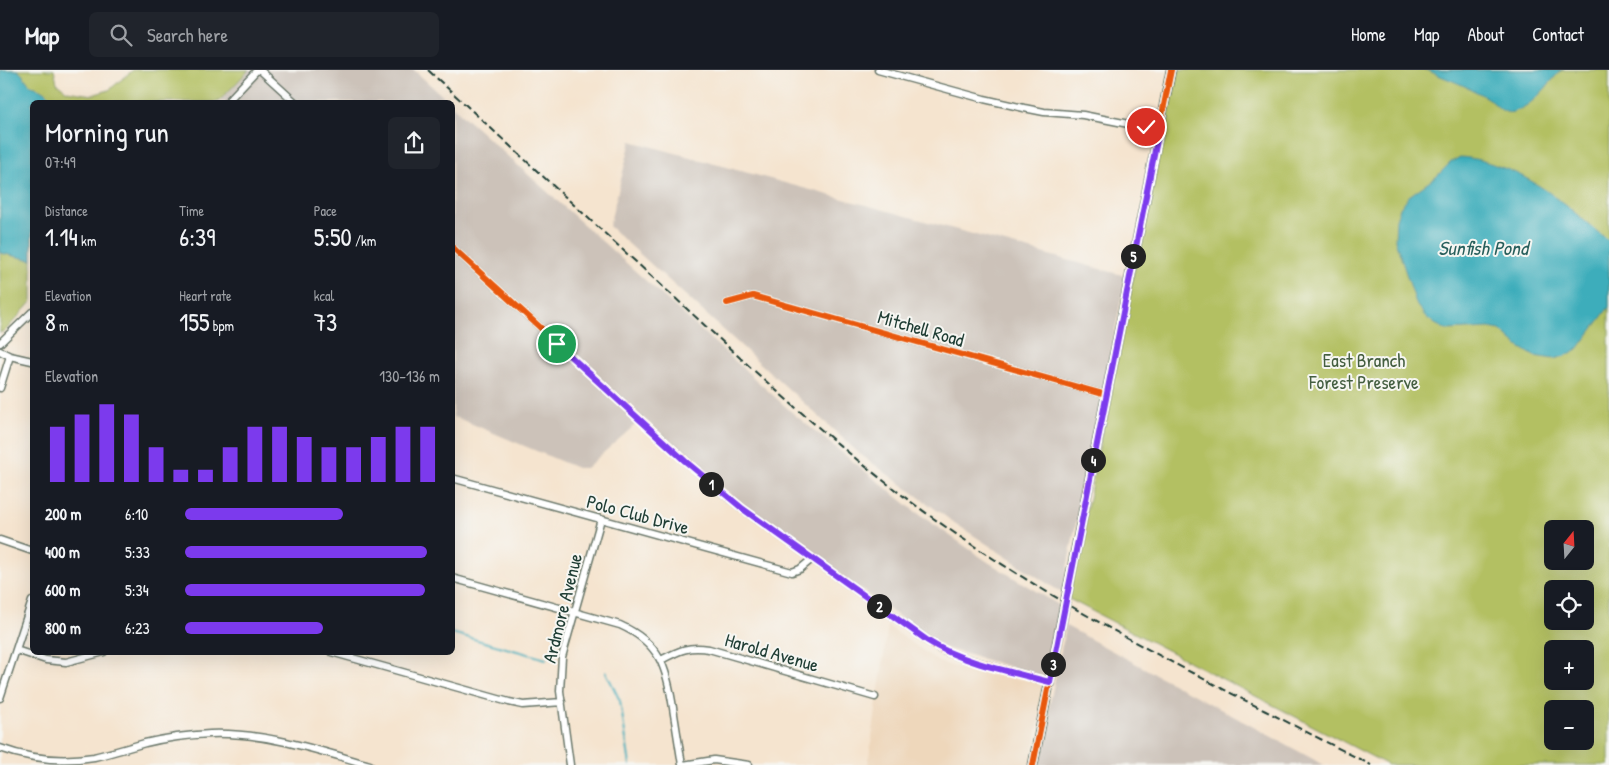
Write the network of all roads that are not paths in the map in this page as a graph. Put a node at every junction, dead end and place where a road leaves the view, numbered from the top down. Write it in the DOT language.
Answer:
graph roads {
  1 [pos="259,70"];
  2 [pos="878,70"];
  3 [pos="1170,70"];
  4 [pos="228,100"];
  5 [pos="293,100"];
  6 [pos="1159,130"];
  7 [pos="455,250"];
  8 [pos="727,302"];
  9 [pos="30,314"];
  10 [pos="0,343"];
  11 [pos="0,351"];
  12 [pos="10,356"];
  13 [pos="30,361"];
  14 [pos="0,388"];
  15 [pos="1106,395"];
  16 [pos="455,479"];
  17 [pos="601,519"];
  18 [pos="0,540"];
  19 [pos="30,550"];
  20 [pos="812,559"];
  21 [pos="455,579"];
  22 [pos="30,606"];
  23 [pos="574,612"];
  24 [pos="16,650"];
  25 [pos="30,655"];
  26 [pos="31,655"];
  27 [pos="95,655"];
  28 [pos="342,655"];
  29 [pos="661,660"];
  30 [pos="1050,682"];
  31 [pos="875,697"];
  32 [pos="0,698"];
  33 [pos="562,702"];
  34 [pos="0,748"];
  35 [pos="370,765"];
  36 [pos="570,765"];
  37 [pos="683,765"];
  38 [pos="749,765"];
  39 [pos="1033,765"];
  1 -- 4 [label="street"];
  1 -- 5 [label="street"];
  2 -- 6 [label="street"];
  3 -- 6 [label="street"];
  6 -- 15 [label="street"];
  7 -- 20 [label="street"];
  8 -- 15 [label="street, Mitchell Road"];
  9 -- 10 [label="street"];
  11 -- 12 [label="street"];
  12 -- 13 [label="street"];
  12 -- 14 [label="street"];
  15 -- 30 [label="street"];
  16 -- 17 [label="street, Polo Club Drive"];
  17 -- 20 [label="street, Polo Club Drive"];
  17 -- 23 [label="street, Ardmore Avenue"];
  18 -- 19 [label="street"];
  20 -- 30 [label="street"];
  21 -- 23 [label="street"];
  22 -- 24 [label="street"];
  23 -- 29 [label="street"];
  23 -- 33 [label="street, Ardmore Avenue"];
  24 -- 25 [label="street"];
  24 -- 32 [label="street"];
  26 -- 27 [label="street"];
  28 -- 33 [label="street"];
  29 -- 31 [label="street, Harold Avenue"];
  29 -- 37 [label="street"];
  30 -- 39 [label="street"];
  33 -- 36 [label="street, Ardmore Avenue"];
  34 -- 35 [label="street"];
  37 -- 38 [label="street"];
}
